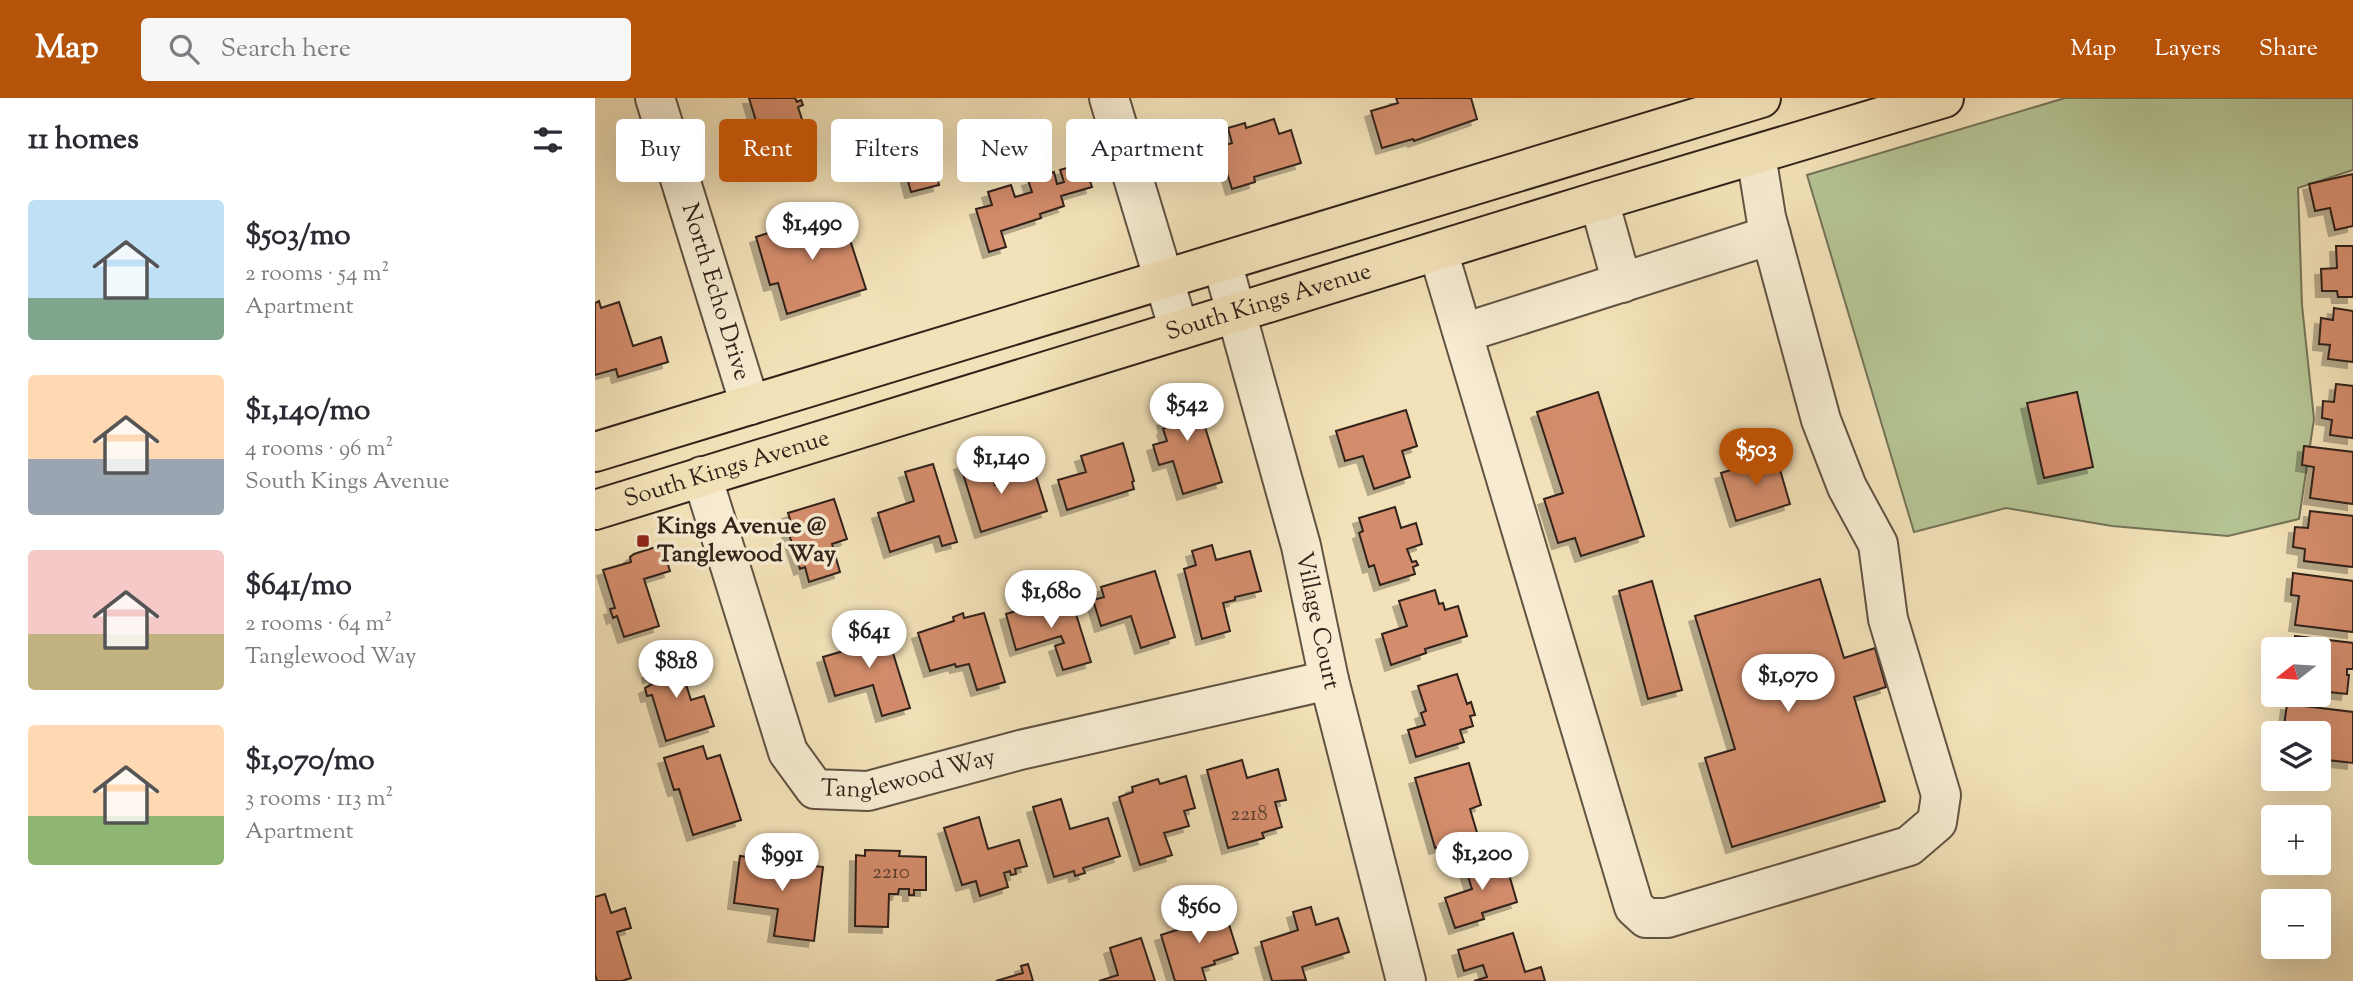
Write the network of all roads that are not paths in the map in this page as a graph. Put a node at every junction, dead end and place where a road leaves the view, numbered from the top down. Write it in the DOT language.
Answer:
graph roads {
  1 [pos="655,98"];
  2 [pos="1109,98"];
  3 [pos="1761,98"];
  4 [pos="1944,98"];
  5 [pos="1585,151"];
  6 [pos="1756,155"];
  7 [pos="1599,201"];
  8 [pos="1772,235"];
  9 [pos="1439,251"];
  10 [pos="1222,262"];
  11 [pos="1164,280"];
  12 [pos="1622,283"];
  13 [pos="1237,313"];
  14 [pos="1179,330"];
  15 [pos="1463,333"];
  16 [pos="750,405"];
  17 [pos="595,452"];
  18 [pos="702,476"];
  19 [pos="595,510"];
  20 [pos="1329,680"];
  21 [pos="1406,981"];
  1 -- 16 [label="street, North Echo Drive"];
  2 -- 11 [label="street"];
  3 -- 5 [label="main road"];
  4 -- 6 [label="main road, South Kings Avenue"];
  5 -- 7 [label="main road"];
  5 -- 10 [label="main road"];
  6 -- 7 [label="main road, South Kings Avenue"];
  6 -- 8 [label="street"];
  7 -- 9 [label="main road, South Kings Avenue"];
  7 -- 12 [label="street"];
  8 -- 12 [label="street"];
  8 -- 15 [label="street"];
  9 -- 13 [label="main road, South Kings Avenue"];
  9 -- 15 [label="street"];
  10 -- 11 [label="main road"];
  10 -- 13 [label="street, Village Court"];
  11 -- 14 [label="street"];
  11 -- 16 [label="main road"];
  12 -- 15 [label="street"];
  13 -- 14 [label="main road, South Kings Avenue"];
  13 -- 20 [label="street, Village Court"];
  14 -- 18 [label="main road, South Kings Avenue"];
  16 -- 17 [label="main road"];
  18 -- 19 [label="main road, South Kings Avenue"];
  18 -- 20 [label="street, Tanglewood Way"];
  20 -- 21 [label="street, Village Court"];
}
